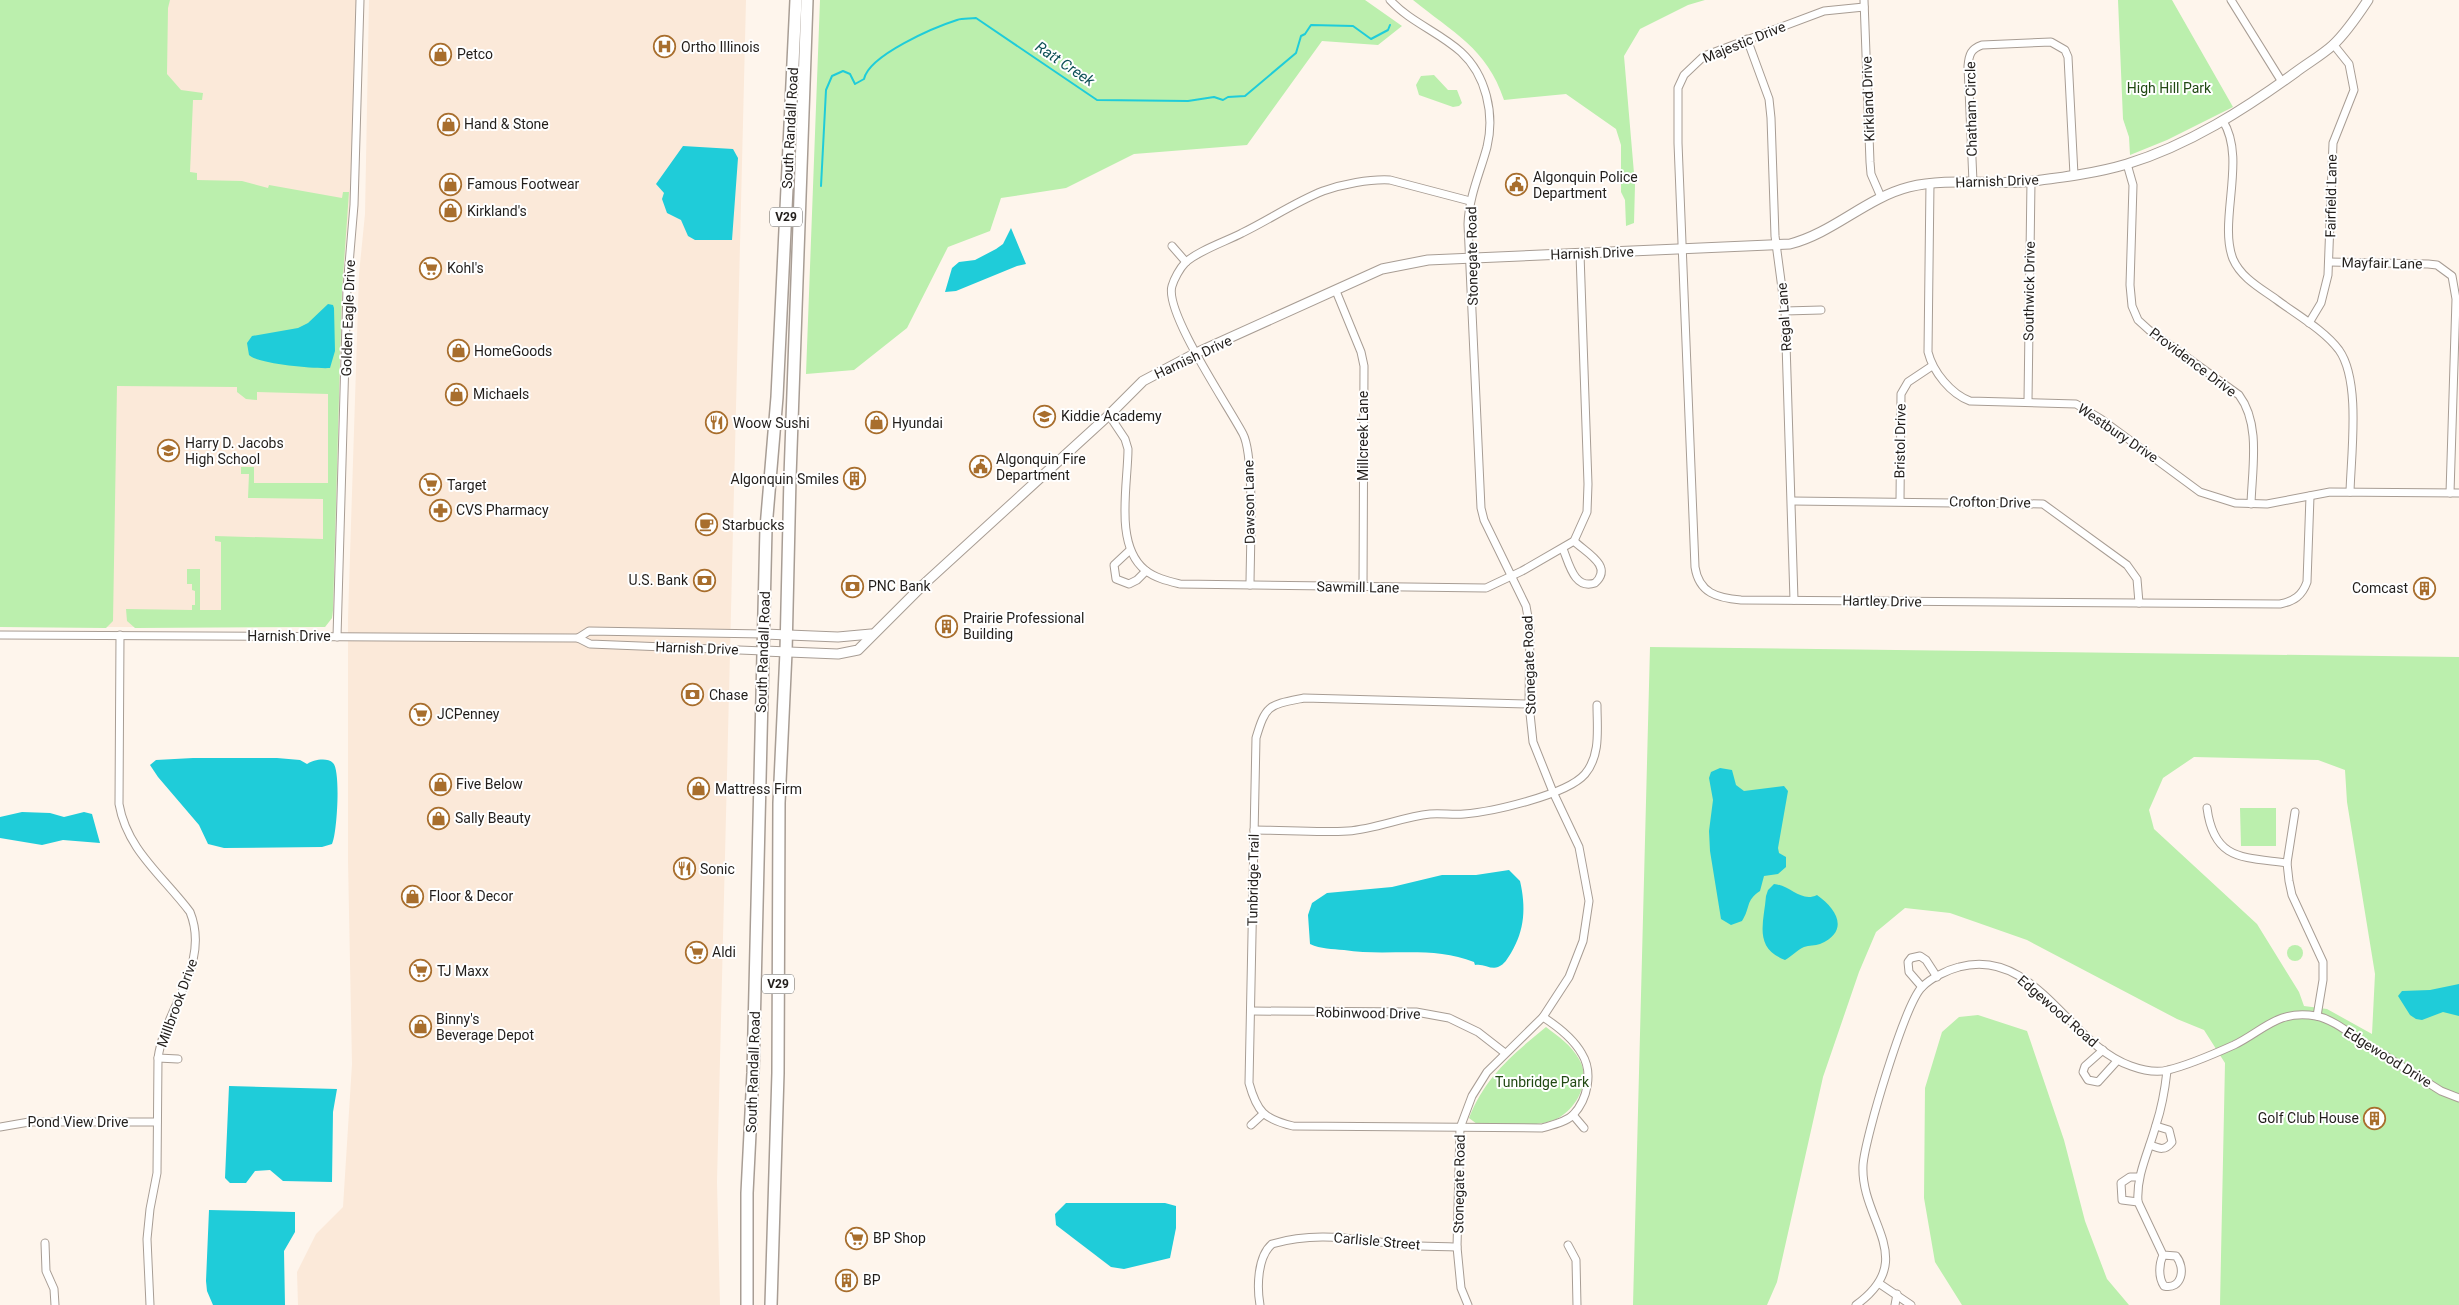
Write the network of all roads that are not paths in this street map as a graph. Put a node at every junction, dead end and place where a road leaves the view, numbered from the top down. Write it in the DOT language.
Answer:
graph roads {
  1 [pos="360,0"];
  2 [pos="796,0"];
  3 [pos="807,0"];
  4 [pos="1390,0"];
  5 [pos="2231,0"];
  6 [pos="2368,0"];
  7 [pos="1864,3"];
  8 [pos="1747,39"];
  9 [pos="2333,44"];
  10 [pos="2282,82"];
  11 [pos="2223,122"];
  12 [pos="2127,164"];
  13 [pos="2074,175"];
  14 [pos="2031,181"];
  15 [pos="1972,182"];
  16 [pos="1930,183"];
  17 [pos="1881,197"];
  18 [pos="1470,201"];
  19 [pos="1172,246"];
  20 [pos="1777,246"];
  21 [pos="1683,250"];
  22 [pos="1580,254"];
  23 [pos="1470,258"];
  24 [pos="1186,262"];
  25 [pos="2330,262"];
  26 [pos="1336,291"];
  27 [pos="1821,310"];
  28 [pos="1785,311"];
  29 [pos="2309,323"];
  30 [pos="1196,353"];
  31 [pos="1932,366"];
  32 [pos="2028,402"];
  33 [pos="1109,415"];
  34 [pos="2350,492"];
  35 [pos="2450,493"];
  36 [pos="2459,493"];
  37 [pos="2310,496"];
  38 [pos="1792,501"];
  39 [pos="1900,501"];
  40 [pos="2251,504"];
  41 [pos="1574,541"];
  42 [pos="1563,549"];
  43 [pos="1130,550"];
  44 [pos="1146,571"];
  45 [pos="1513,575"];
  46 [pos="1250,585"];
  47 [pos="1363,587"];
  48 [pos="1794,600"];
  49 [pos="2139,603"];
  50 [pos="764,634"];
  51 [pos="871,634"];
  52 [pos="0,635"];
  53 [pos="120,635"];
  54 [pos="787,635"];
  55 [pos="337,636"];
  56 [pos="578,638"];
  57 [pos="764,651"];
  58 [pos="786,652"];
  59 [pos="1529,704"];
  60 [pos="1598,705"];
  61 [pos="1553,792"];
  62 [pos="2207,808"];
  63 [pos="2295,812"];
  64 [pos="1254,830"];
  65 [pos="2287,863"];
  66 [pos="1937,977"];
  67 [pos="1922,987"];
  68 [pos="1251,1011"];
  69 [pos="1543,1016"];
  70 [pos="2317,1016"];
  71 [pos="2103,1050"];
  72 [pos="1505,1053"];
  73 [pos="158,1058"];
  74 [pos="178,1059"];
  75 [pos="2117,1061"];
  76 [pos="2167,1071"];
  77 [pos="2459,1098"];
  78 [pos="1263,1114"];
  79 [pos="1573,1115"];
  80 [pos="157,1122"];
  81 [pos="1251,1125"];
  82 [pos="2156,1126"];
  83 [pos="0,1127"];
  84 [pos="1460,1128"];
  85 [pos="1584,1128"];
  86 [pos="2150,1145"];
  87 [pos="2139,1177"];
  88 [pos="2138,1202"];
  89 [pos="45,1243"];
  90 [pos="1568,1245"];
  91 [pos="1457,1247"];
  92 [pos="2163,1255"];
  93 [pos="1880,1284"];
  94 [pos="1897,1294"];
  95 [pos="55,1305"];
  96 [pos="150,1305"];
  97 [pos="747,1305"];
  98 [pos="771,1305"];
  99 [pos="1260,1305"];
  100 [pos="1468,1305"];
  101 [pos="1577,1305"];
  102 [pos="1856,1305"];
  103 [pos="1894,1305"];
  104 [pos="1911,1305"];
  1 -- 55 [label="street, Golden Eagle Drive"];
  2 -- 50 [label="main road, South Randall Road / V29"];
  3 -- 54 [label="main road, South Randall Road / V29"];
  4 -- 18 [label="street, Stonegate Road"];
  5 -- 10 [label="street"];
  6 -- 9 [label="street, Harnish Drive"];
  7 -- 8 [label="street, Majestic Drive"];
  7 -- 17 [label="street, Kirkland Drive"];
  8 -- 20 [label="street, Regal Lane"];
  8 -- 21 [label="street, Majestic Drive"];
  9 -- 10 [label="street, Harnish Drive"];
  9 -- 25 [label="street, Fairfield Lane"];
  10 -- 11 [label="street, Harnish Drive"];
  11 -- 12 [label="street, Harnish Drive"];
  11 -- 29 [label="street"];
  12 -- 13 [label="street, Harnish Drive"];
  12 -- 40 [label="street, Providence Drive"];
  13 -- 14 [label="street, Harnish Drive"];
  13 -- 15 [label="street, Chatham Circle"];
  14 -- 15 [label="street, Harnish Drive"];
  14 -- 32 [label="street, Southwick Drive"];
  15 -- 16 [label="street, Harnish Drive"];
  16 -- 17 [label="street, Harnish Drive"];
  16 -- 31 [label="street, Westbury Drive"];
  17 -- 20 [label="street, Harnish Drive"];
  18 -- 23 [label="street, Stonegate Road"];
  18 -- 24 [label="street"];
  19 -- 24 [label="street"];
  20 -- 21 [label="street, Harnish Drive"];
  20 -- 28 [label="street, Regal Lane"];
  21 -- 22 [label="street, Harnish Drive"];
  21 -- 48 [label="street, Hartley Drive"];
  22 -- 23 [label="street, Harnish Drive"];
  22 -- 41 [label="street, Sawmill Lane"];
  23 -- 26 [label="street, Harnish Drive"];
  23 -- 45 [label="street, Stonegate Road"];
  24 -- 30 [label="street, Dawson Lane"];
  25 -- 29 [label="street, Fairfield Lane"];
  25 -- 35 [label="street, Mayfair Lane"];
  26 -- 30 [label="street, Harnish Drive"];
  26 -- 47 [label="street, Millcreek Lane"];
  27 -- 28 [label="street"];
  28 -- 38 [label="street, Regal Lane"];
  29 -- 34 [label="street"];
  30 -- 33 [label="street, Harnish Drive"];
  30 -- 46 [label="street, Dawson Lane"];
  31 -- 32 [label="street, Westbury Drive"];
  31 -- 39 [label="street, Bristol Drive"];
  32 -- 40 [label="street, Westbury Drive"];
  33 -- 43 [label="street"];
  33 -- 51 [label="street, Harnish Drive"];
  34 -- 35 [label="street, Westbury Drive"];
  34 -- 37 [label="street, Westbury Drive"];
  35 -- 36 [label="street, Westbury Drive"];
  37 -- 40 [label="street, Westbury Drive"];
  37 -- 49 [label="street, Hartley Drive"];
  38 -- 39 [label="street, Crofton Drive"];
  38 -- 48 [label="street, Regal Lane"];
  39 -- 49 [label="street, Crofton Drive"];
  41 -- 42 [label="street, Sawmill Lane"];
  41 -- 42 [label="street"];
  42 -- 45 [label="street, Sawmill Lane"];
  43 -- 44 [label="street, Sawmill Lane"];
  43 -- 44 [label="street"];
  44 -- 46 [label="street, Sawmill Lane"];
  45 -- 47 [label="street, Sawmill Lane"];
  45 -- 59 [label="street, Stonegate Road"];
  46 -- 47 [label="street, Sawmill Lane"];
  48 -- 49 [label="street, Hartley Drive"];
  50 -- 54 [label="street, Harnish Drive"];
  50 -- 56 [label="street, Harnish Drive"];
  50 -- 57 [label="main road, South Randall Road / V29"];
  51 -- 54 [label="street, Harnish Drive"];
  51 -- 58 [label="street, Harnish Drive"];
  52 -- 53 [label="street, Harnish Drive"];
  53 -- 55 [label="street, Harnish Drive"];
  53 -- 73 [label="street, Millbrook Drive"];
  54 -- 58 [label="main road, South Randall Road / V29"];
  55 -- 56 [label="street, Harnish Drive"];
  56 -- 57 [label="street, Harnish Drive"];
  57 -- 58 [label="street, Harnish Drive"];
  57 -- 97 [label="main road, South Randall Road / V29"];
  58 -- 98 [label="main road, South Randall Road / V29"];
  59 -- 61 [label="street, Stonegate Road"];
  59 -- 64 [label="street, Tunbridge Trail"];
  60 -- 61 [label="street"];
  61 -- 64 [label="street"];
  61 -- 69 [label="street, Stonegate Road"];
  62 -- 65 [label="street"];
  63 -- 65 [label="street"];
  64 -- 68 [label="street, Tunbridge Trail"];
  65 -- 70 [label="street"];
  66 -- 67 [label="street, Edgewood Road"];
  66 -- 67 [label="street"];
  66 -- 71 [label="street, Edgewood Road"];
  67 -- 93 [label="street"];
  68 -- 72 [label="street, Robinwood Drive"];
  68 -- 78 [label="street, Tunbridge Trail"];
  69 -- 72 [label="street, Stonegate Road"];
  69 -- 79 [label="street"];
  70 -- 76 [label="street, Edgewood Road"];
  70 -- 77 [label="street, Edgewood Drive"];
  71 -- 75 [label="street, Edgewood Road"];
  71 -- 75 [label="street"];
  72 -- 84 [label="street, Stonegate Road"];
  73 -- 74 [label="street"];
  73 -- 80 [label="street, Millbrook Drive"];
  75 -- 76 [label="street, Edgewood Road"];
  76 -- 82 [label="street"];
  78 -- 81 [label="street"];
  78 -- 84 [label="street"];
  79 -- 84 [label="street"];
  79 -- 85 [label="street"];
  80 -- 83 [label="street, Pond View Drive"];
  80 -- 96 [label="street, Millbrook Drive"];
  82 -- 86 [label="street"];
  82 -- 86 [label="street"];
  84 -- 91 [label="street, Stonegate Road"];
  86 -- 87 [label="street"];
  87 -- 88 [label="street"];
  87 -- 88 [label="street"];
  88 -- 92 [label="street"];
  89 -- 95 [label="street"];
  90 -- 101 [label="street"];
  91 -- 99 [label="street, Carlisle Street"];
  91 -- 100 [label="street, Stonegate Road"];
  92 -- 92 [label="street"];
  93 -- 94 [label="street"];
  93 -- 102 [label="street"];
  94 -- 103 [label="street"];
  94 -- 104 [label="street"];
}
